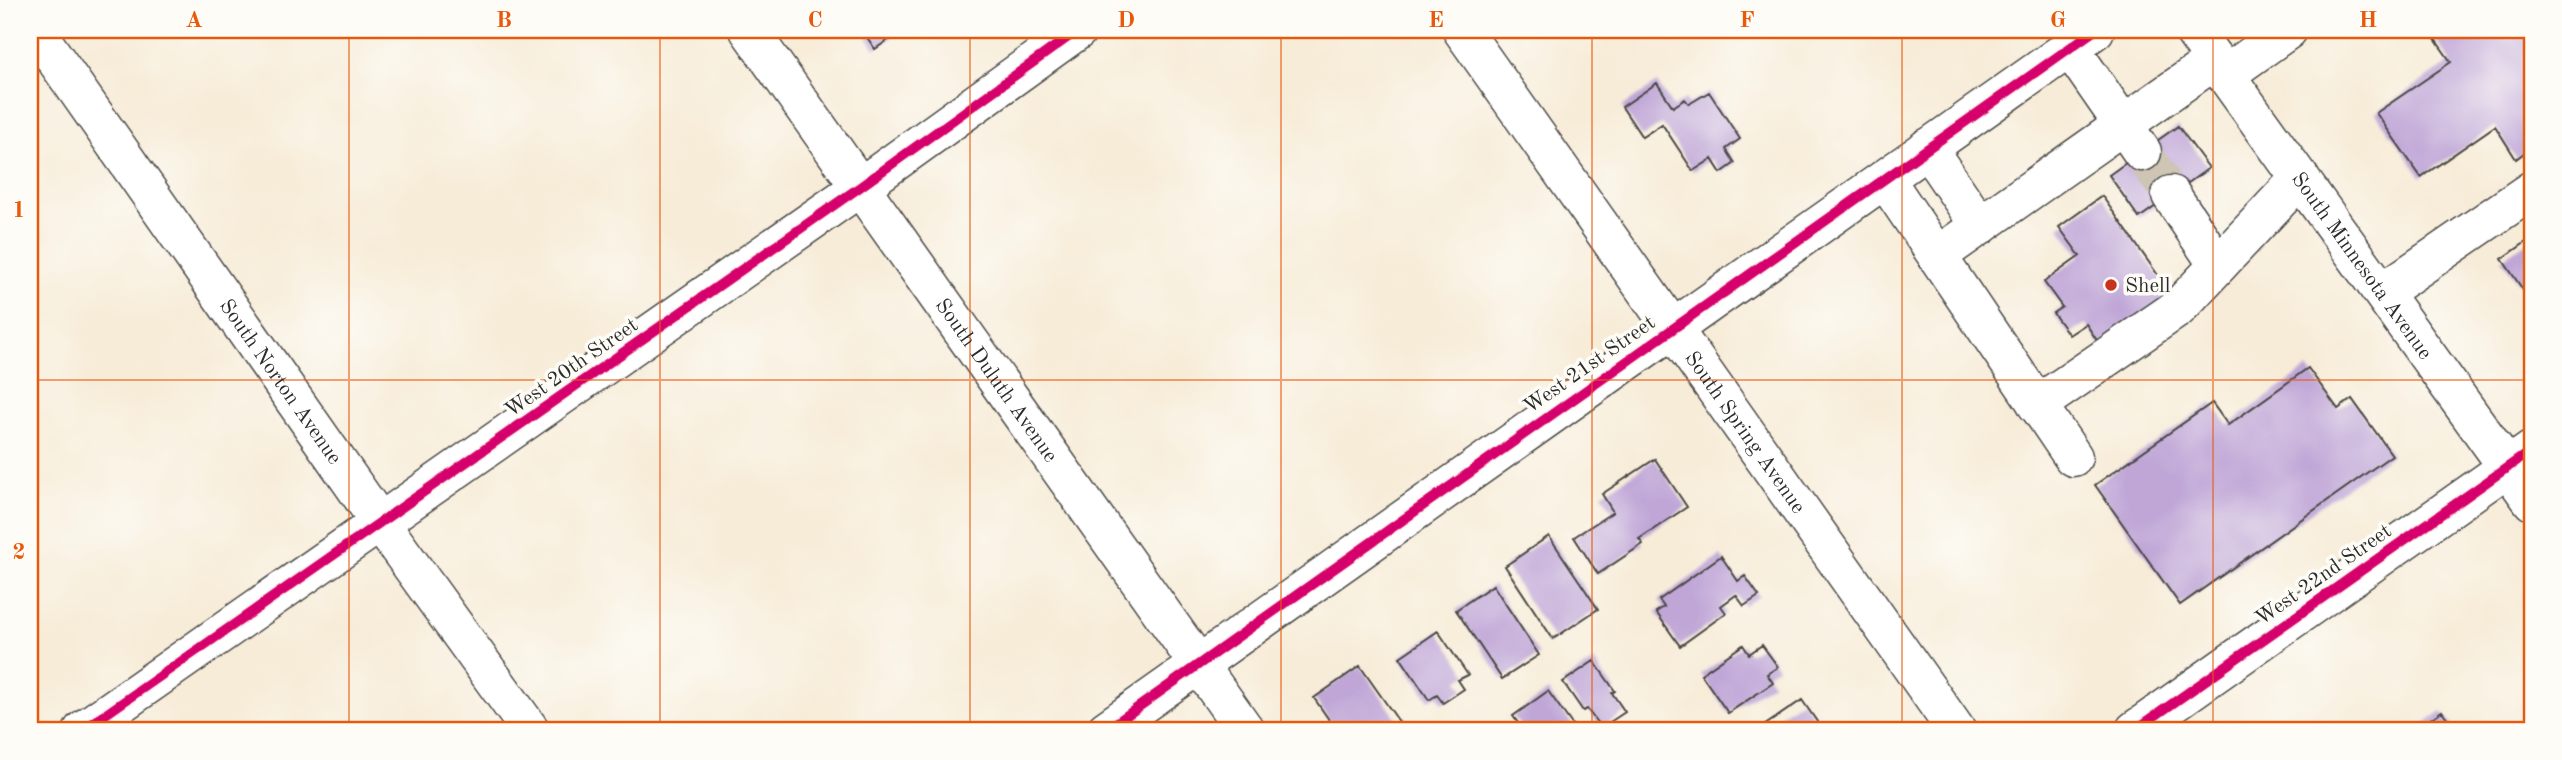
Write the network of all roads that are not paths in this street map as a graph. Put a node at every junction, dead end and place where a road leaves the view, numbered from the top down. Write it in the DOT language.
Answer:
graph roads {
  1 [pos="749,30"];
  2 [pos="1078,30"];
  3 [pos="1462,30"];
  4 [pos="2193,30"];
  5 [pos="2288,30"];
  6 [pos="39,35"];
  7 [pos="2082,39"];
  8 [pos="2220,68"];
  9 [pos="2133,138"];
  10 [pos="1927,148"];
  11 [pos="1885,178"];
  12 [pos="2300,178"];
  13 [pos="860,187"];
  14 [pos="2532,190"];
  15 [pos="2171,195"];
  16 [pos="1980,226"];
  17 [pos="1937,256"];
  18 [pos="2218,265"];
  19 [pos="2382,292"];
  20 [pos="1674,328"];
  21 [pos="2037,405"];
  22 [pos="2073,457"];
  23 [pos="2520,458"];
  24 [pos="2532,501"];
  25 [pos="381,524"];
  26 [pos="1199,664"];
  27 [pos="83,730"];
  28 [pos="530,730"];
  29 [pos="1106,730"];
  30 [pos="1245,730"];
  31 [pos="1956,730"];
  32 [pos="2136,730"];
  1 -- 13 [label="street, South Duluth Avenue"];
  2 -- 13 [label="street, West 20th Street"];
  3 -- 20 [label="street, South Spring Avenue"];
  4 -- 8 [label="street, South Minnesota Avenue"];
  5 -- 8 [label="street"];
  6 -- 25 [label="street, South Norton Avenue"];
  7 -- 9 [label="street"];
  7 -- 10 [label="street, West 21st Street"];
  8 -- 9 [label="street"];
  8 -- 12 [label="street, South Minnesota Avenue"];
  9 -- 16 [label="street"];
  10 -- 11 [label="street, West 21st Street"];
  10 -- 16 [label="street"];
  11 -- 17 [label="street"];
  11 -- 20 [label="street, West 21st Street"];
  12 -- 18 [label="street"];
  12 -- 19 [label="street, South Minnesota Avenue"];
  13 -- 25 [label="street, West 20th Street"];
  13 -- 26 [label="street, South Duluth Avenue"];
  14 -- 19 [label="street"];
  15 -- 18 [label="street"];
  16 -- 17 [label="street"];
  17 -- 21 [label="street"];
  18 -- 21 [label="street"];
  19 -- 23 [label="street, South Minnesota Avenue"];
  20 -- 26 [label="street, West 21st Street"];
  20 -- 31 [label="street, South Spring Avenue"];
  21 -- 22 [label="street"];
  23 -- 24 [label="street, South Minnesota Avenue"];
  23 -- 32 [label="street, West 22nd Street"];
  25 -- 27 [label="street, West 20th Street"];
  25 -- 28 [label="street, South Norton Avenue"];
  26 -- 29 [label="street, West 21st Street"];
  26 -- 30 [label="street, South Duluth Avenue"];
}
